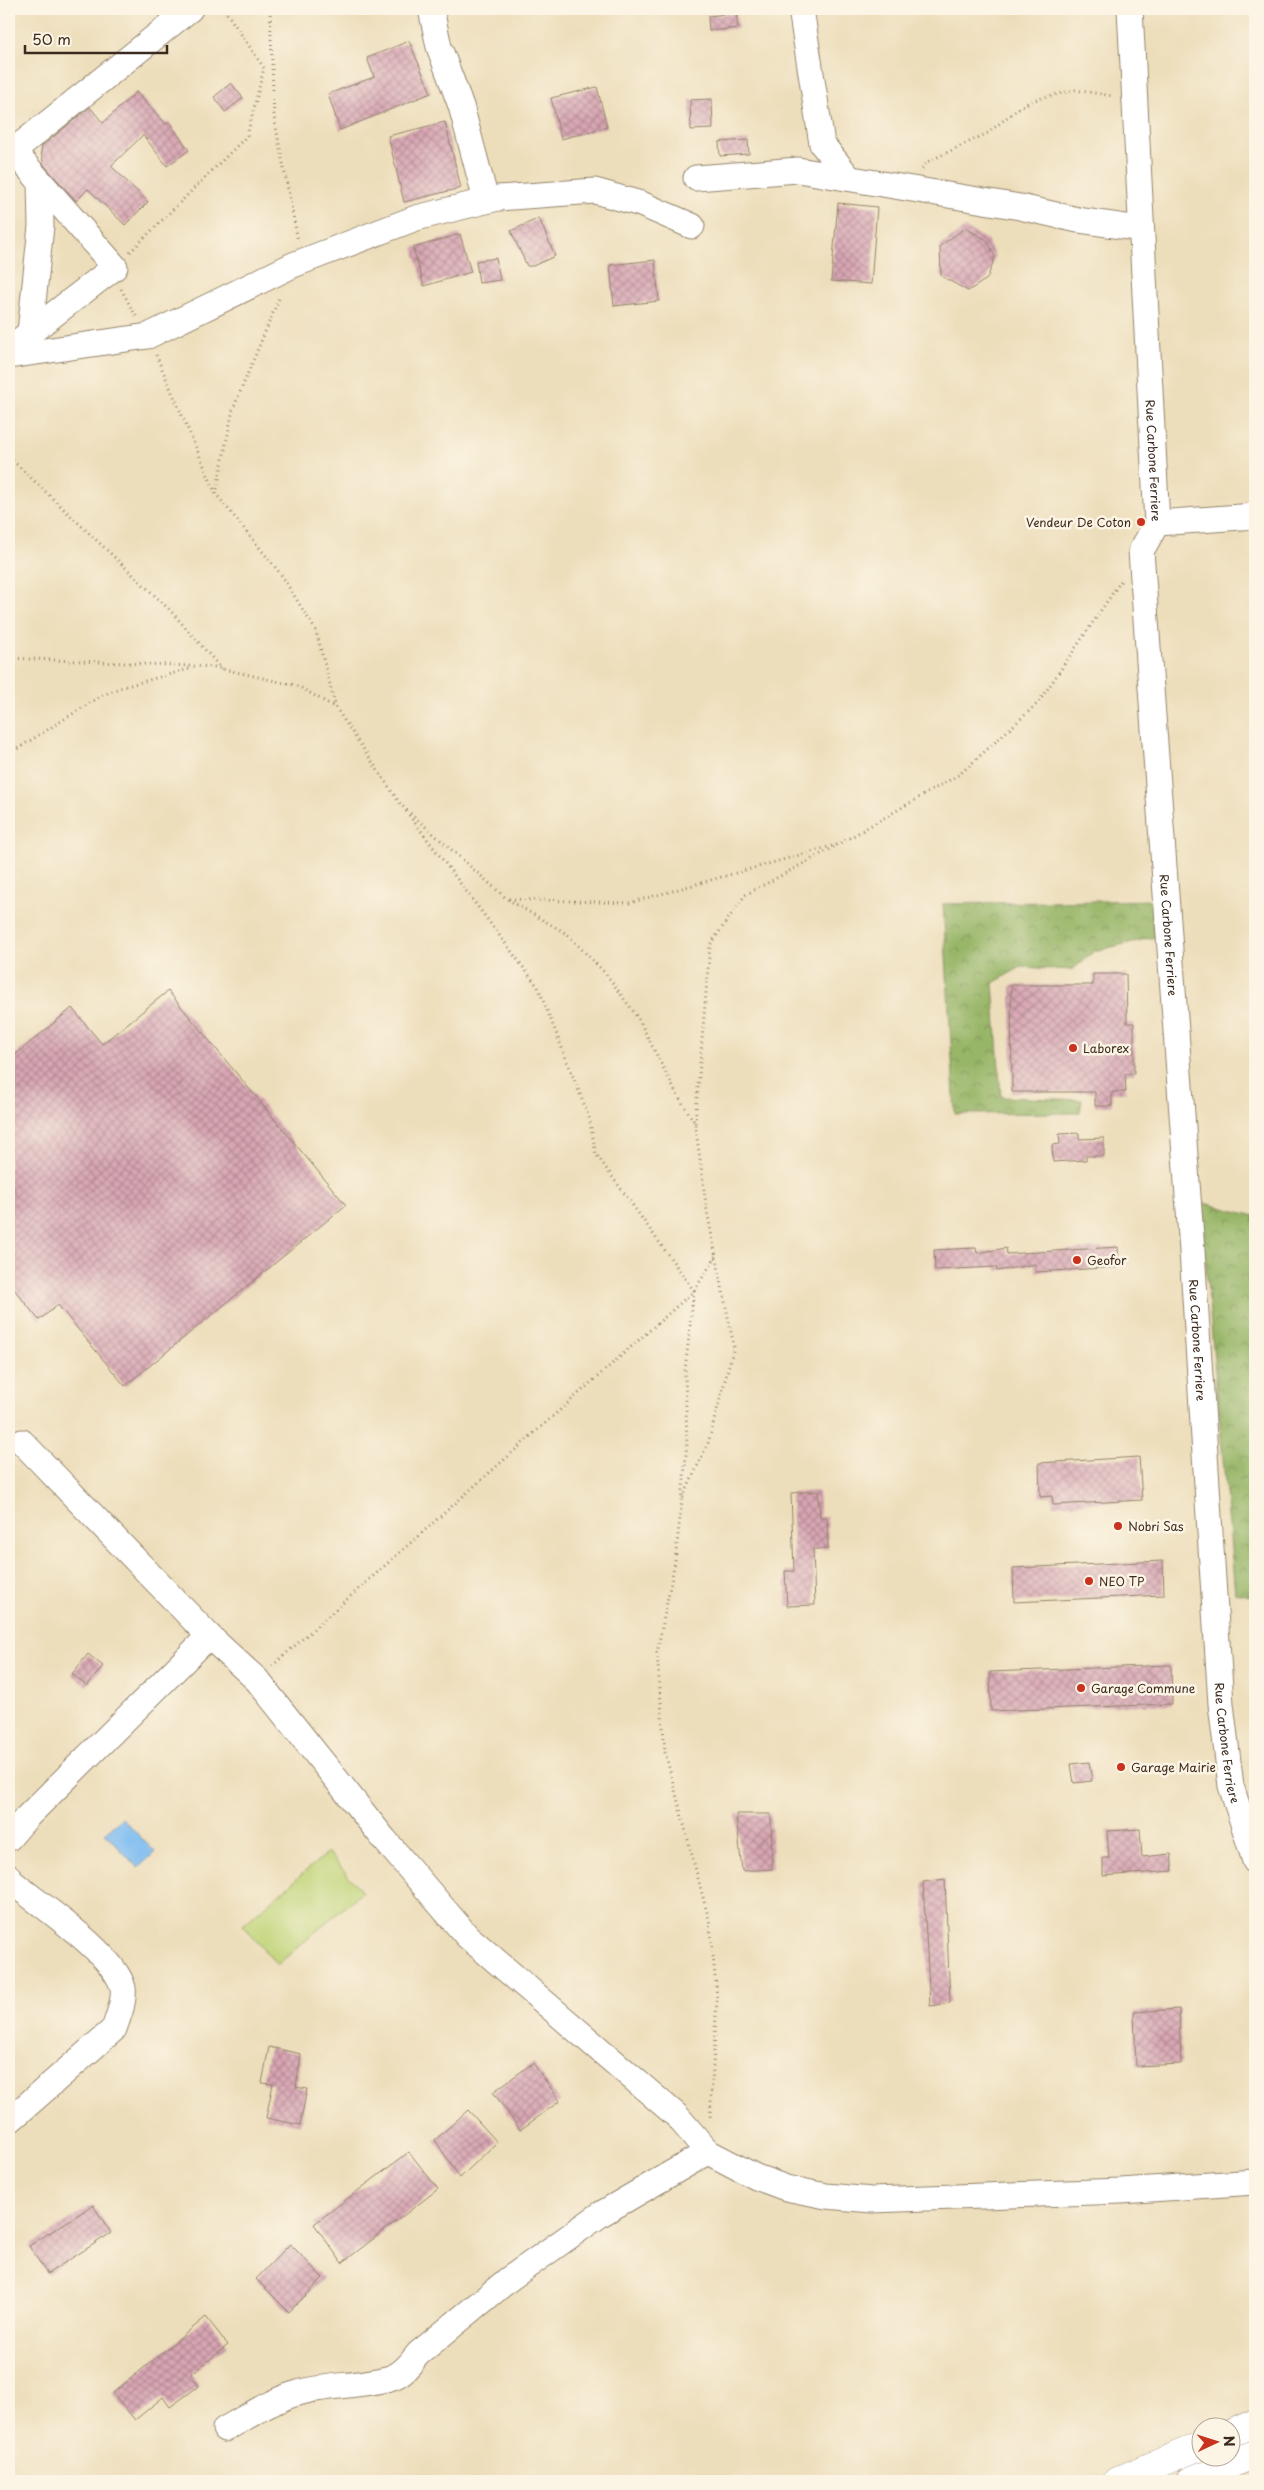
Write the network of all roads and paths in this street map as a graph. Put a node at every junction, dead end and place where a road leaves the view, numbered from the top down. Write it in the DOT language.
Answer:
graph roads {
  1 [pos="189,9"];
  2 [pos="224,9"];
  3 [pos="431,9"];
  4 [pos="801,9"];
  5 [pos="1130,9"];
  6 [pos="1134,93"];
  7 [pos="11,149"];
  8 [pos="696,178"];
  9 [pos="849,178"];
  10 [pos="40,182"];
  11 [pos="910,188"];
  12 [pos="486,200"];
  13 [pos="692,226"];
  14 [pos="1141,229"];
  15 [pos="115,267"];
  16 [pos="30,332"];
  17 [pos="148,336"];
  18 [pos="9,349"];
  19 [pos="9,356"];
  20 [pos="9,457"];
  21 [pos="1255,516"];
  22 [pos="1157,523"];
  23 [pos="1141,551"];
  24 [pos="9,658"];
  25 [pos="196,667"];
  26 [pos="223,670"];
  27 [pos="336,708"];
  28 [pos="9,754"];
  29 [pos="401,804"];
  30 [pos="839,844"];
  31 [pos="507,899"];
  32 [pos="695,1123"];
  33 [pos="716,1256"];
  34 [pos="694,1290"];
  35 [pos="22,1442"];
  36 [pos="682,1500"];
  37 [pos="209,1636"];
  38 [pos="257,1680"];
  39 [pos="9,1838"];
  40 [pos="1255,1858"];
  41 [pos="9,1877"];
  42 [pos="9,2121"];
  43 [pos="708,2152"];
  44 [pos="1255,2182"];
  45 [pos="1255,2423"];
  46 [pos="225,2429"];
  47 [pos="1242,2429"];
  48 [pos="1192,2449"];
  49 [pos="1255,2454"];
  50 [pos="1117,2481"];
  51 [pos="1190,2481"];
  1 -- 7 [label="street"];
  2 -- 15 [label="path"];
  3 -- 12 [label="street"];
  4 -- 9 [label="street"];
  5 -- 6 [label="street, Rue Carbone Ferriere"];
  6 -- 11 [label="path"];
  6 -- 14 [label="street, Rue Carbone Ferriere"];
  7 -- 10 [label="street"];
  8 -- 9 [label="street"];
  9 -- 11 [label="street"];
  10 -- 15 [label="street"];
  10 -- 16 [label="street"];
  11 -- 14 [label="street"];
  12 -- 13 [label="street"];
  12 -- 17 [label="street"];
  14 -- 22 [label="street, Rue Carbone Ferriere"];
  15 -- 16 [label="street"];
  15 -- 17 [label="path"];
  16 -- 18 [label="street"];
  17 -- 19 [label="street"];
  17 -- 27 [label="path"];
  20 -- 26 [label="path"];
  21 -- 22 [label="street"];
  22 -- 23 [label="street, Rue Carbone Ferriere"];
  23 -- 30 [label="path"];
  23 -- 40 [label="street, Rue Carbone Ferriere"];
  24 -- 25 [label="path"];
  25 -- 26 [label="path"];
  25 -- 28 [label="path"];
  26 -- 27 [label="path"];
  27 -- 29 [label="path"];
  29 -- 31 [label="path"];
  29 -- 34 [label="path"];
  30 -- 31 [label="path"];
  30 -- 32 [label="path"];
  31 -- 32 [label="path"];
  32 -- 33 [label="path"];
  33 -- 34 [label="path"];
  33 -- 36 [label="path"];
  34 -- 36 [label="path"];
  34 -- 38 [label="path"];
  35 -- 37 [label="street"];
  36 -- 43 [label="path"];
  37 -- 38 [label="street"];
  37 -- 39 [label="street"];
  38 -- 43 [label="street"];
  41 -- 42 [label="street"];
  43 -- 44 [label="street"];
  43 -- 46 [label="street"];
  45 -- 47 [label="main road"];
  48 -- 50 [label="main road"];
  49 -- 51 [label="main road"];
}
